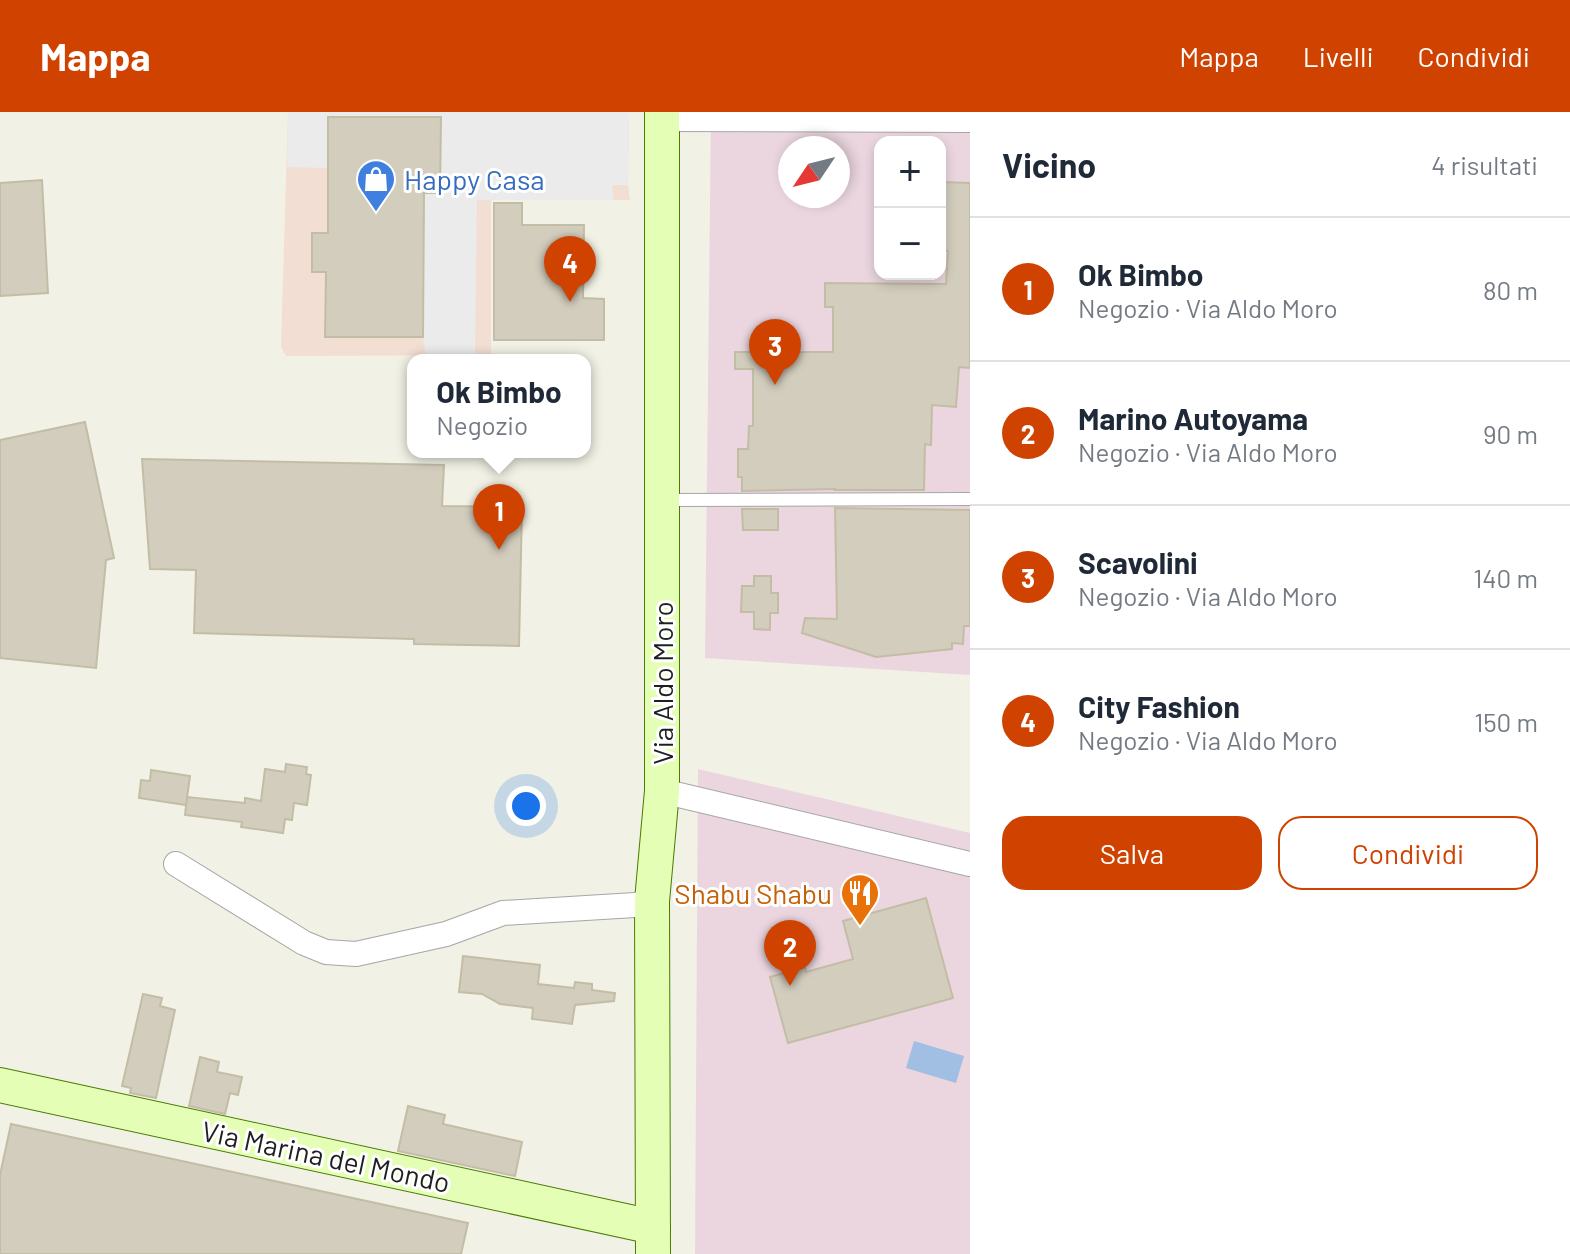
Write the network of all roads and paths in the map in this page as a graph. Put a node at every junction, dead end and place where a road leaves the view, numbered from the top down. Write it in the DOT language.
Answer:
graph roads {
  1 [pos="662,116"];
  2 [pos="970,120"];
  3 [pos="970,499"];
  4 [pos="662,500"];
  5 [pos="662,791"];
  6 [pos="176,864"];
  7 [pos="970,864"];
  8 [pos="652,901"];
  9 [pos="0,1085"];
  10 [pos="653,1240"];
  1 -- 2 [label="street"];
  1 -- 4 [label="main road, Via Aldo Moro"];
  3 -- 4 [label="lane"];
  4 -- 5 [label="main road, Via Aldo Moro"];
  5 -- 7 [label="street"];
  5 -- 8 [label="main road, Via Aldo Moro"];
  6 -- 8 [label="street"];
  8 -- 10 [label="main road, Via Aldo Moro"];
  9 -- 10 [label="main road, Via Marina del Mondo"];
}
